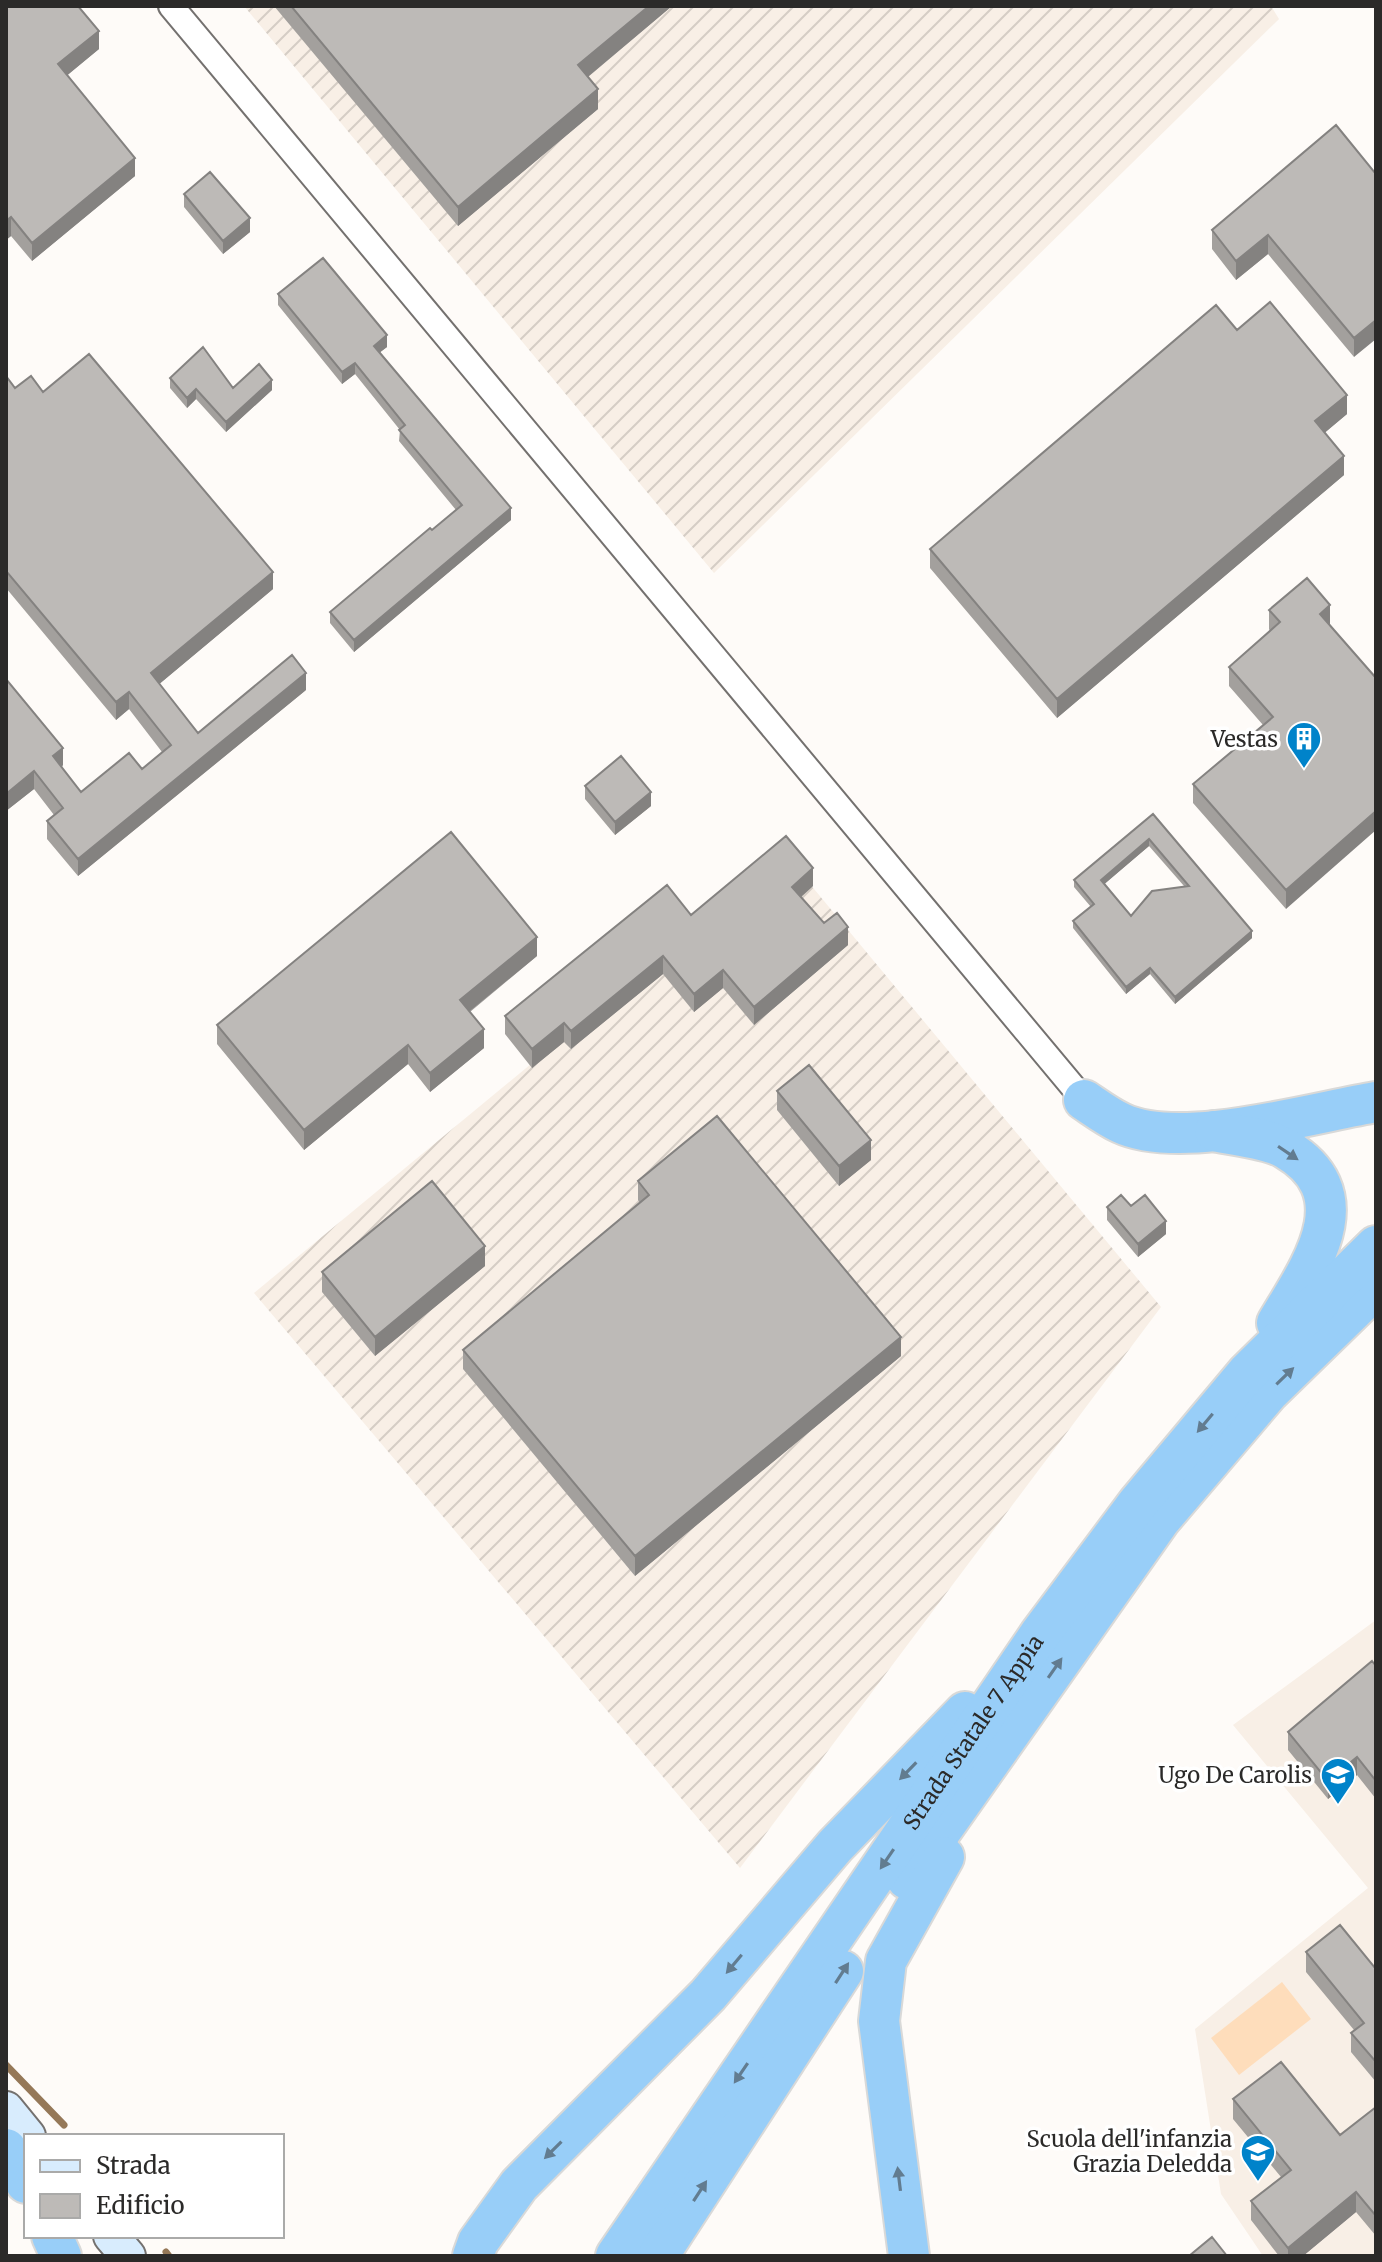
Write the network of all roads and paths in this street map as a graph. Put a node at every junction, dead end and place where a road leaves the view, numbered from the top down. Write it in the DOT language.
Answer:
graph roads {
  1 [pos="171,6"];
  2 [pos="1084,1100"];
  3 [pos="1376,1102"];
  4 [pos="1215,1131"];
  5 [pos="1376,1246"];
  6 [pos="1376,1288"];
  7 [pos="1247,1373"];
  8 [pos="1040,1634"];
  9 [pos="1027,1707"];
  10 [pos="6,2109"];
  11 [pos="26,2134"];
  12 [pos="6,2149"];
  13 [pos="24,2180"];
  14 [pos="113,2238"];
  15 [pos="128,2256"];
  16 [pos="473,2256"];
  17 [pos="616,2256"];
  18 [pos="658,2256"];
  19 [pos="909,2256"];
  1 -- 2 [label="street"];
  2 -- 4 [label="highway"];
  3 -- 4 [label="highway"];
  4 -- 7 [label="highway, one-way"];
  5 -- 7 [label="highway, Strada Statale 7 Appia"];
  9 -- 6 [label="highway, Strada Statale 7 Appia, one-way"];
  7 -- 8 [label="highway, Strada Statale 7 Appia, one-way"];
  8 -- 16 [label="highway, one-way"];
  8 -- 17 [label="highway, Strada Statale 7 Appia, one-way"];
  18 -- 9 [label="highway, Strada Statale 7 Appia, one-way"];
  19 -- 9 [label="highway, one-way"];
  10 -- 11 [label="main road"];
  12 -- 13 [label="highway"];
  14 -- 15 [label="main road"];
}
